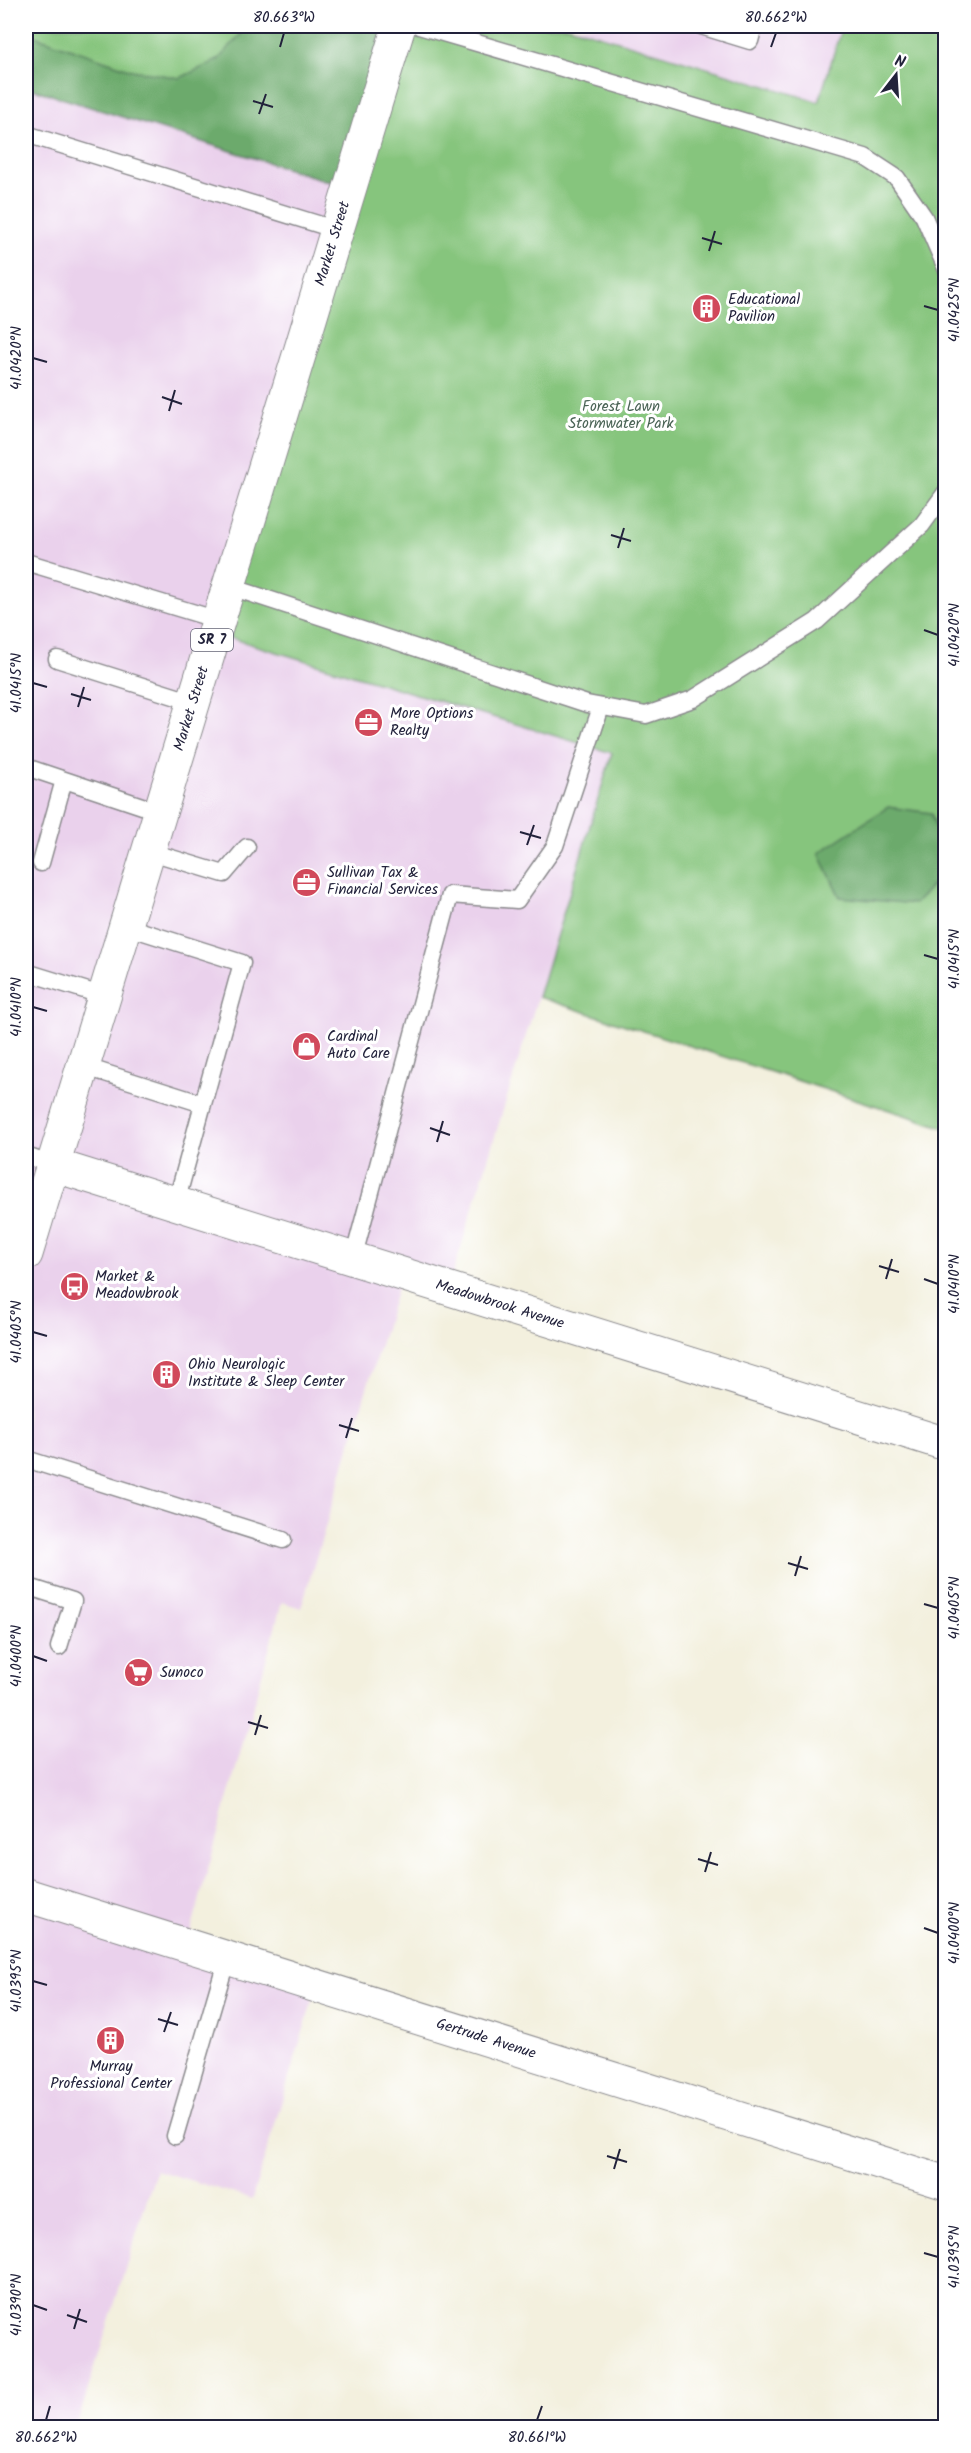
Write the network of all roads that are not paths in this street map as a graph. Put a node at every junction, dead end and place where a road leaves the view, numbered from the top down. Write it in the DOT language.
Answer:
graph roads {
  1 [pos="399,26"];
  2 [pos="419,26"];
  3 [pos="701,26"];
  4 [pos="754,26"];
  5 [pos="26,134"];
  6 [pos="337,230"];
  7 [pos="945,268"];
  8 [pos="945,492"];
  9 [pos="26,562"];
  10 [pos="228,586"];
  11 [pos="218,620"];
  12 [pos="57,659"];
  13 [pos="193,702"];
  14 [pos="601,707"];
  15 [pos="26,767"];
  16 [pos="64,780"];
  17 [pos="160,812"];
  18 [pos="247,847"];
  19 [pos="148,851"];
  20 [pos="41,863"];
  21 [pos="125,926"];
  22 [pos="26,972"];
  23 [pos="104,996"];
  24 [pos="83,1066"];
  25 [pos="203,1104"];
  26 [pos="39,1160"];
  27 [pos="176,1203"];
  28 [pos="26,1254"];
  29 [pos="353,1259"];
  30 [pos="945,1444"];
  31 [pos="26,1459"];
  32 [pos="282,1540"];
  33 [pos="26,1586"];
  34 [pos="59,1647"];
  35 [pos="26,1895"];
  36 [pos="227,1958"];
  37 [pos="175,2136"];
  38 [pos="945,2183"];
  1 -- 6 [label="street, Market Street / SR 7"];
  2 -- 7 [label="lane"];
  3 -- 4 [label="lane"];
  5 -- 6 [label="lane"];
  6 -- 10 [label="street, Market Street / SR 7"];
  8 -- 14 [label="lane"];
  9 -- 11 [label="lane"];
  10 -- 11 [label="street, Market Street / SR 7"];
  10 -- 14 [label="lane"];
  11 -- 13 [label="street, Market Street / SR 7"];
  12 -- 13 [label="lane"];
  13 -- 17 [label="street, Market Street / SR 7"];
  14 -- 29 [label="lane"];
  15 -- 16 [label="lane"];
  16 -- 17 [label="lane"];
  16 -- 20 [label="lane"];
  17 -- 19 [label="street, Market Street / SR 7"];
  18 -- 19 [label="lane"];
  19 -- 21 [label="street, Market Street / SR 7"];
  21 -- 23 [label="street, Market Street / SR 7"];
  21 -- 25 [label="lane"];
  22 -- 23 [label="lane"];
  23 -- 24 [label="street, Market Street / SR 7"];
  24 -- 25 [label="lane"];
  24 -- 26 [label="street, Market Street / SR 7"];
  25 -- 27 [label="lane"];
  26 -- 27 [label="street, Meadowbrook Avenue"];
  26 -- 28 [label="street, Market Street / SR 7"];
  27 -- 29 [label="street, Meadowbrook Avenue"];
  29 -- 30 [label="street, Meadowbrook Avenue"];
  31 -- 32 [label="lane"];
  33 -- 34 [label="lane"];
  35 -- 36 [label="street, Gertrude Avenue"];
  36 -- 37 [label="lane"];
  36 -- 38 [label="street, Gertrude Avenue"];
}
